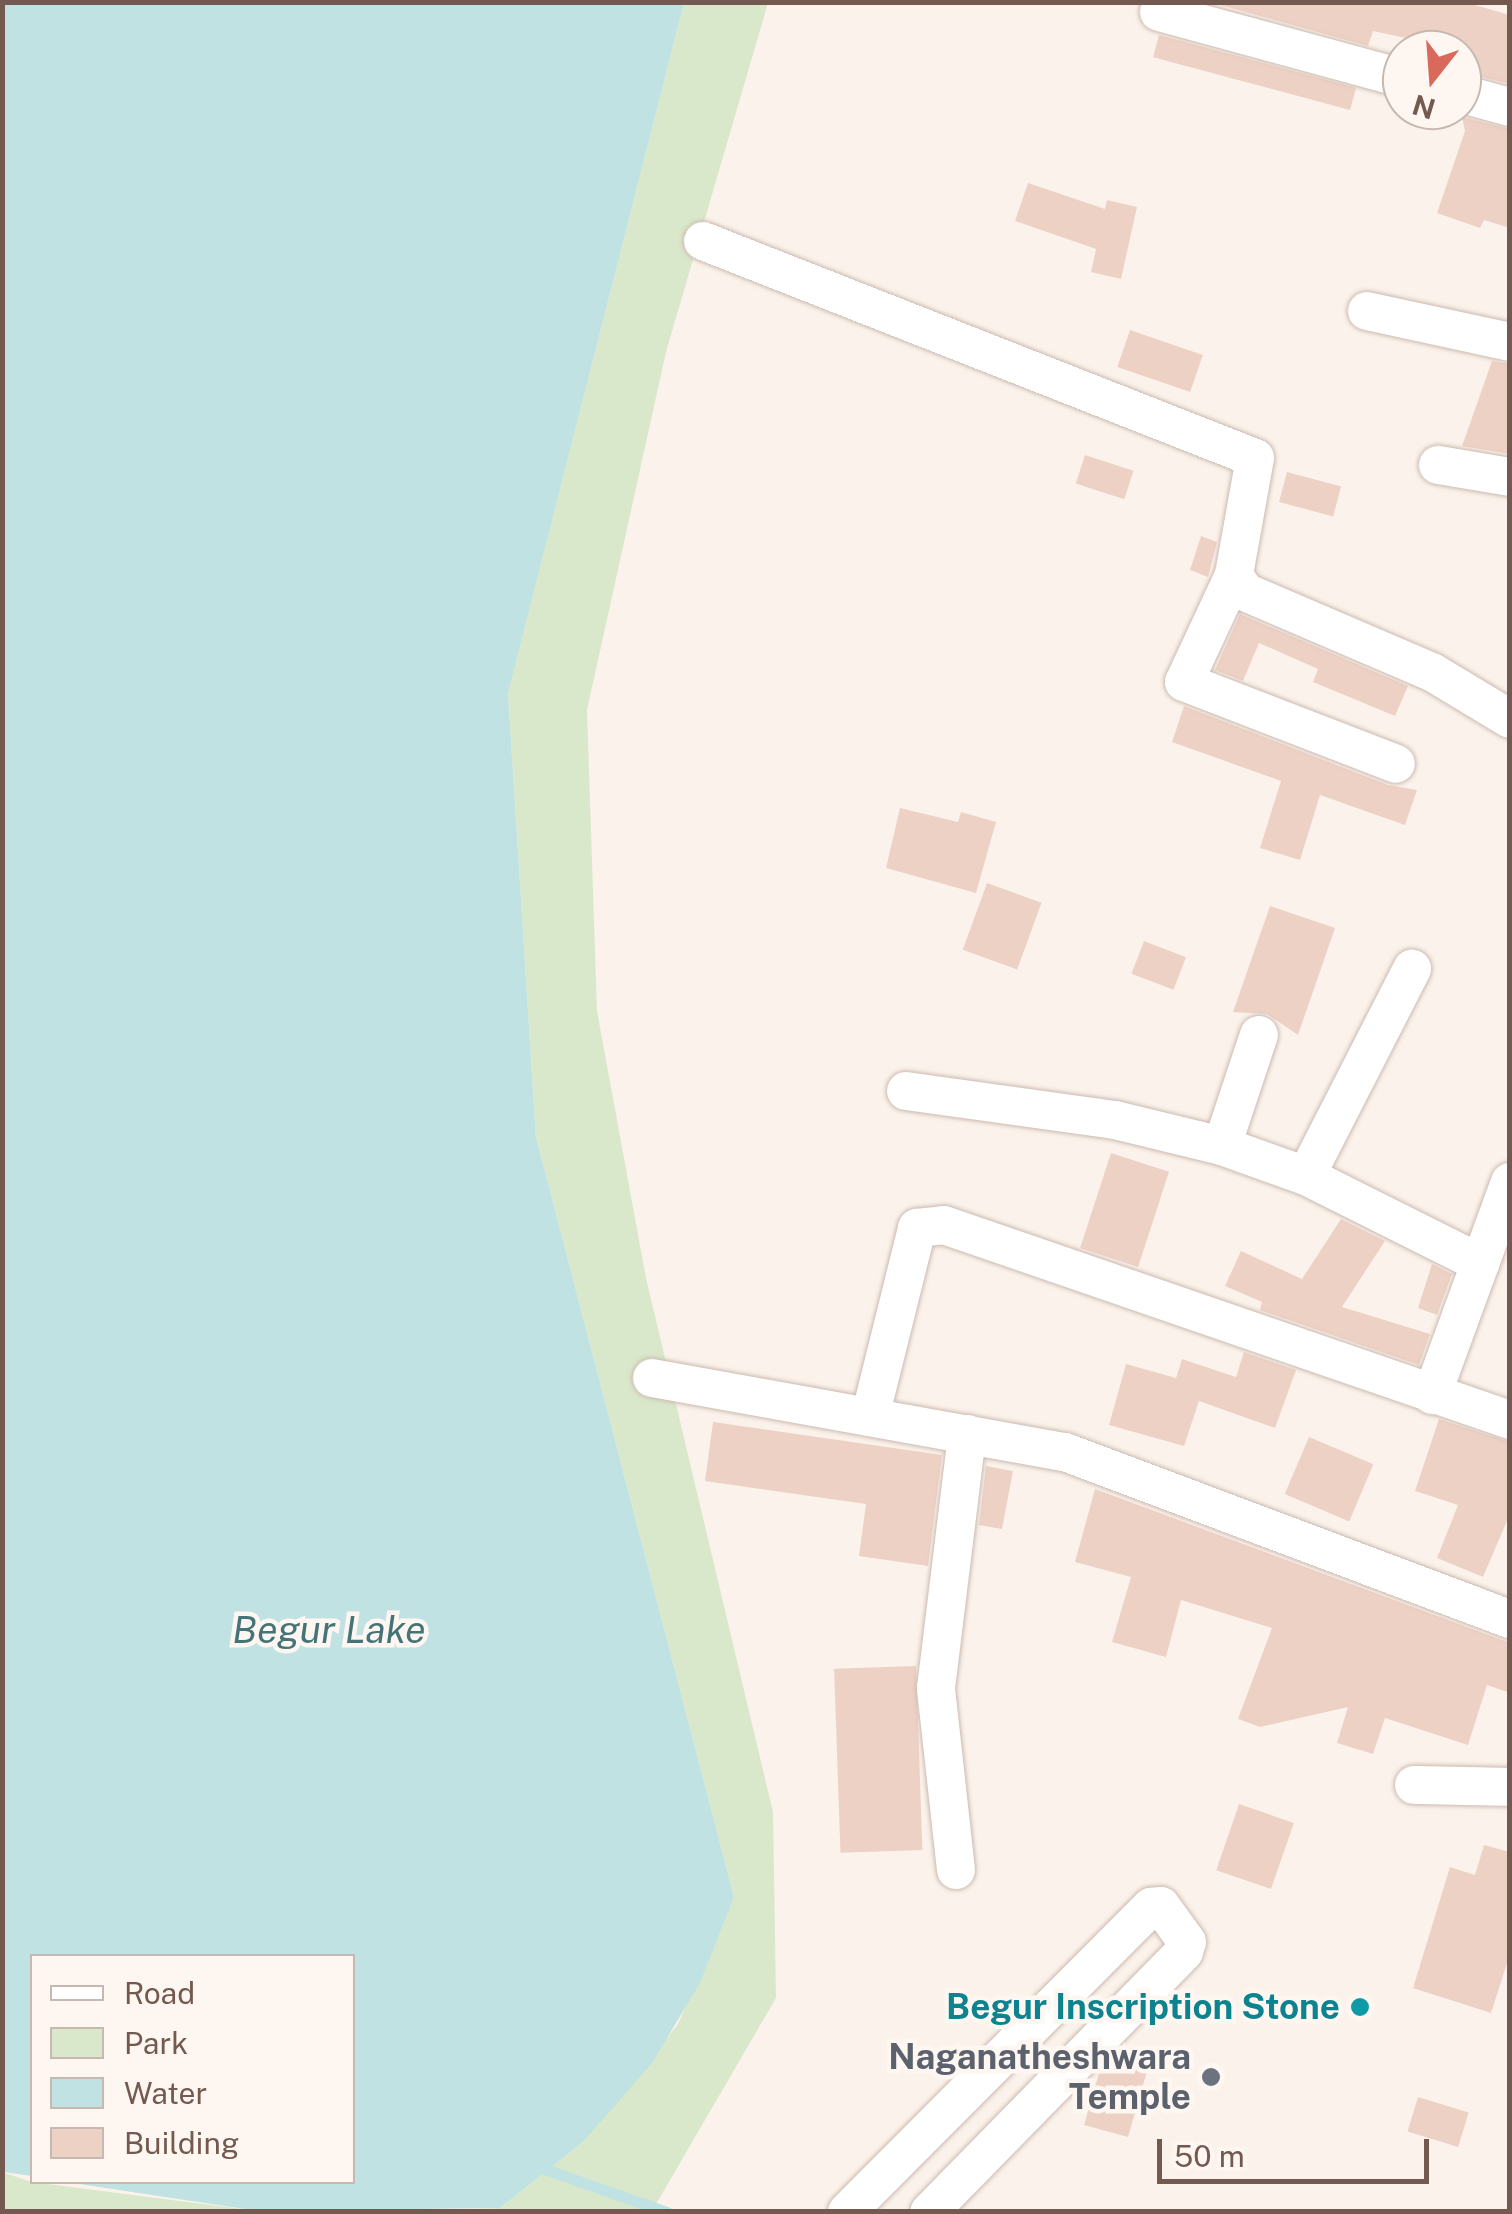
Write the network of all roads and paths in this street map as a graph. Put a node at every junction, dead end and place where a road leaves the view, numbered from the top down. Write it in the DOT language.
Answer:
graph roads {
  1 [pos="1159,12"];
  2 [pos="1382,73"];
  3 [pos="1482,99"];
  4 [pos="1510,107"];
  5 [pos="703,241"];
  6 [pos="1367,311"];
  7 [pos="1510,342"];
  8 [pos="1438,464"];
  9 [pos="1510,477"];
  10 [pos="1234,575"];
  11 [pos="1510,719"];
  12 [pos="1396,764"];
  13 [pos="1412,969"];
  14 [pos="1259,1034"];
  15 [pos="906,1091"];
  16 [pos="1222,1146"];
  17 [pos="1306,1176"];
  18 [pos="1510,1182"];
  19 [pos="1480,1263"];
  20 [pos="652,1378"];
  21 [pos="1432,1395"];
  22 [pos="870,1417"];
  23 [pos="1510,1420"];
  24 [pos="967,1434"];
  25 [pos="1510,1618"];
  26 [pos="1414,1785"];
  27 [pos="1510,1787"];
  28 [pos="956,1870"];
  29 [pos="847,2212"];
  30 [pos="929,2212"];
  1 -- 2 [label="street"];
  3 -- 4 [label="street"];
  5 -- 10 [label="street"];
  6 -- 7 [label="street"];
  8 -- 9 [label="street"];
  10 -- 11 [label="street"];
  10 -- 12 [label="street"];
  13 -- 17 [label="street"];
  14 -- 16 [label="street"];
  15 -- 16 [label="street"];
  16 -- 17 [label="street"];
  17 -- 19 [label="street"];
  18 -- 19 [label="street"];
  19 -- 21 [label="street"];
  20 -- 22 [label="street"];
  21 -- 22 [label="street"];
  21 -- 23 [label="street"];
  22 -- 24 [label="street"];
  24 -- 25 [label="street"];
  24 -- 28 [label="street"];
  26 -- 27 [label="street"];
  29 -- 30 [label="street"];
}
